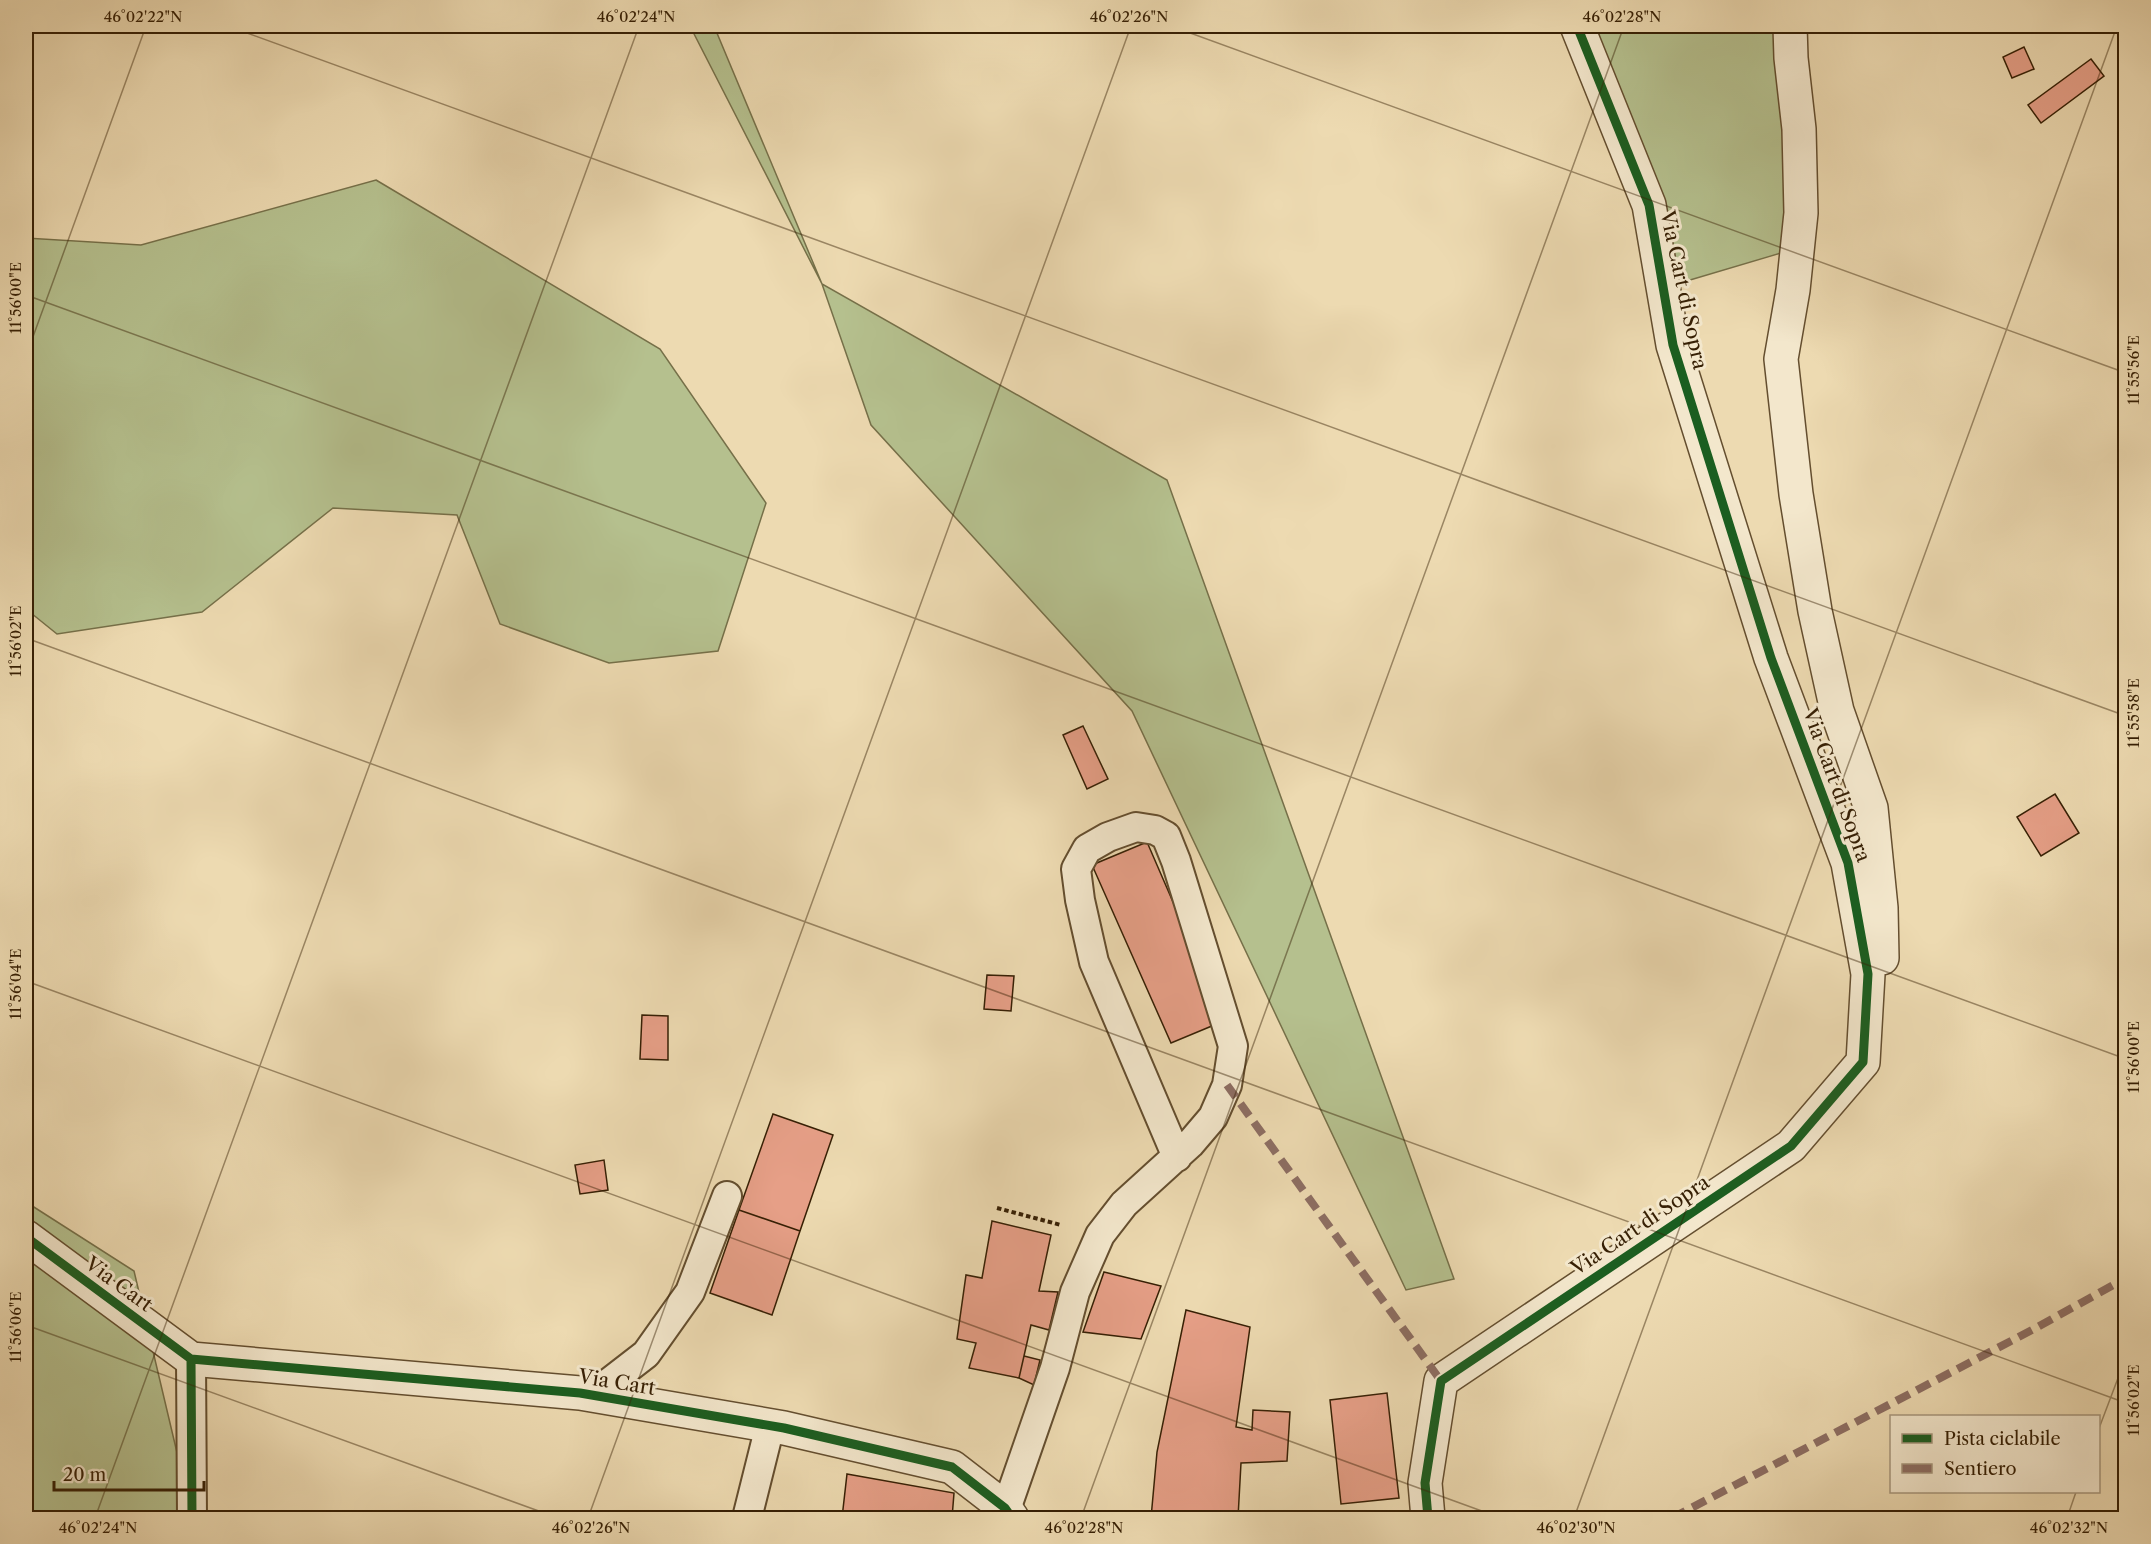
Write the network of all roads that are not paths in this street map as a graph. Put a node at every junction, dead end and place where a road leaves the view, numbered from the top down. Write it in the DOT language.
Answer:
graph roads {
  1 [pos="1577,26"];
  2 [pos="1790,26"];
  3 [pos="1863,1062"];
  4 [pos="1177,1157"];
  5 [pos="727,1196"];
  6 [pos="26,1237"];
  7 [pos="191,1359"];
  8 [pos="593,1395"];
  9 [pos="770,1426"];
  10 [pos="1006,1515"];
  11 [pos="192,1518"];
  12 [pos="747,1518"];
  13 [pos="1428,1518"];
  1 -- 3 [label="street, Via Cart di Sopra"];
  2 -- 3 [label="street"];
  3 -- 13 [label="street, Via Cart di Sopra"];
  4 -- 4 [label="lane"];
  4 -- 10 [label="lane"];
  5 -- 8 [label="lane"];
  6 -- 7 [label="street, Via Cart"];
  7 -- 8 [label="street, Via Cart"];
  7 -- 11 [label="lane"];
  8 -- 9 [label="street, Via Cart"];
  9 -- 10 [label="street, Via Cart"];
  9 -- 12 [label="lane"];
}
